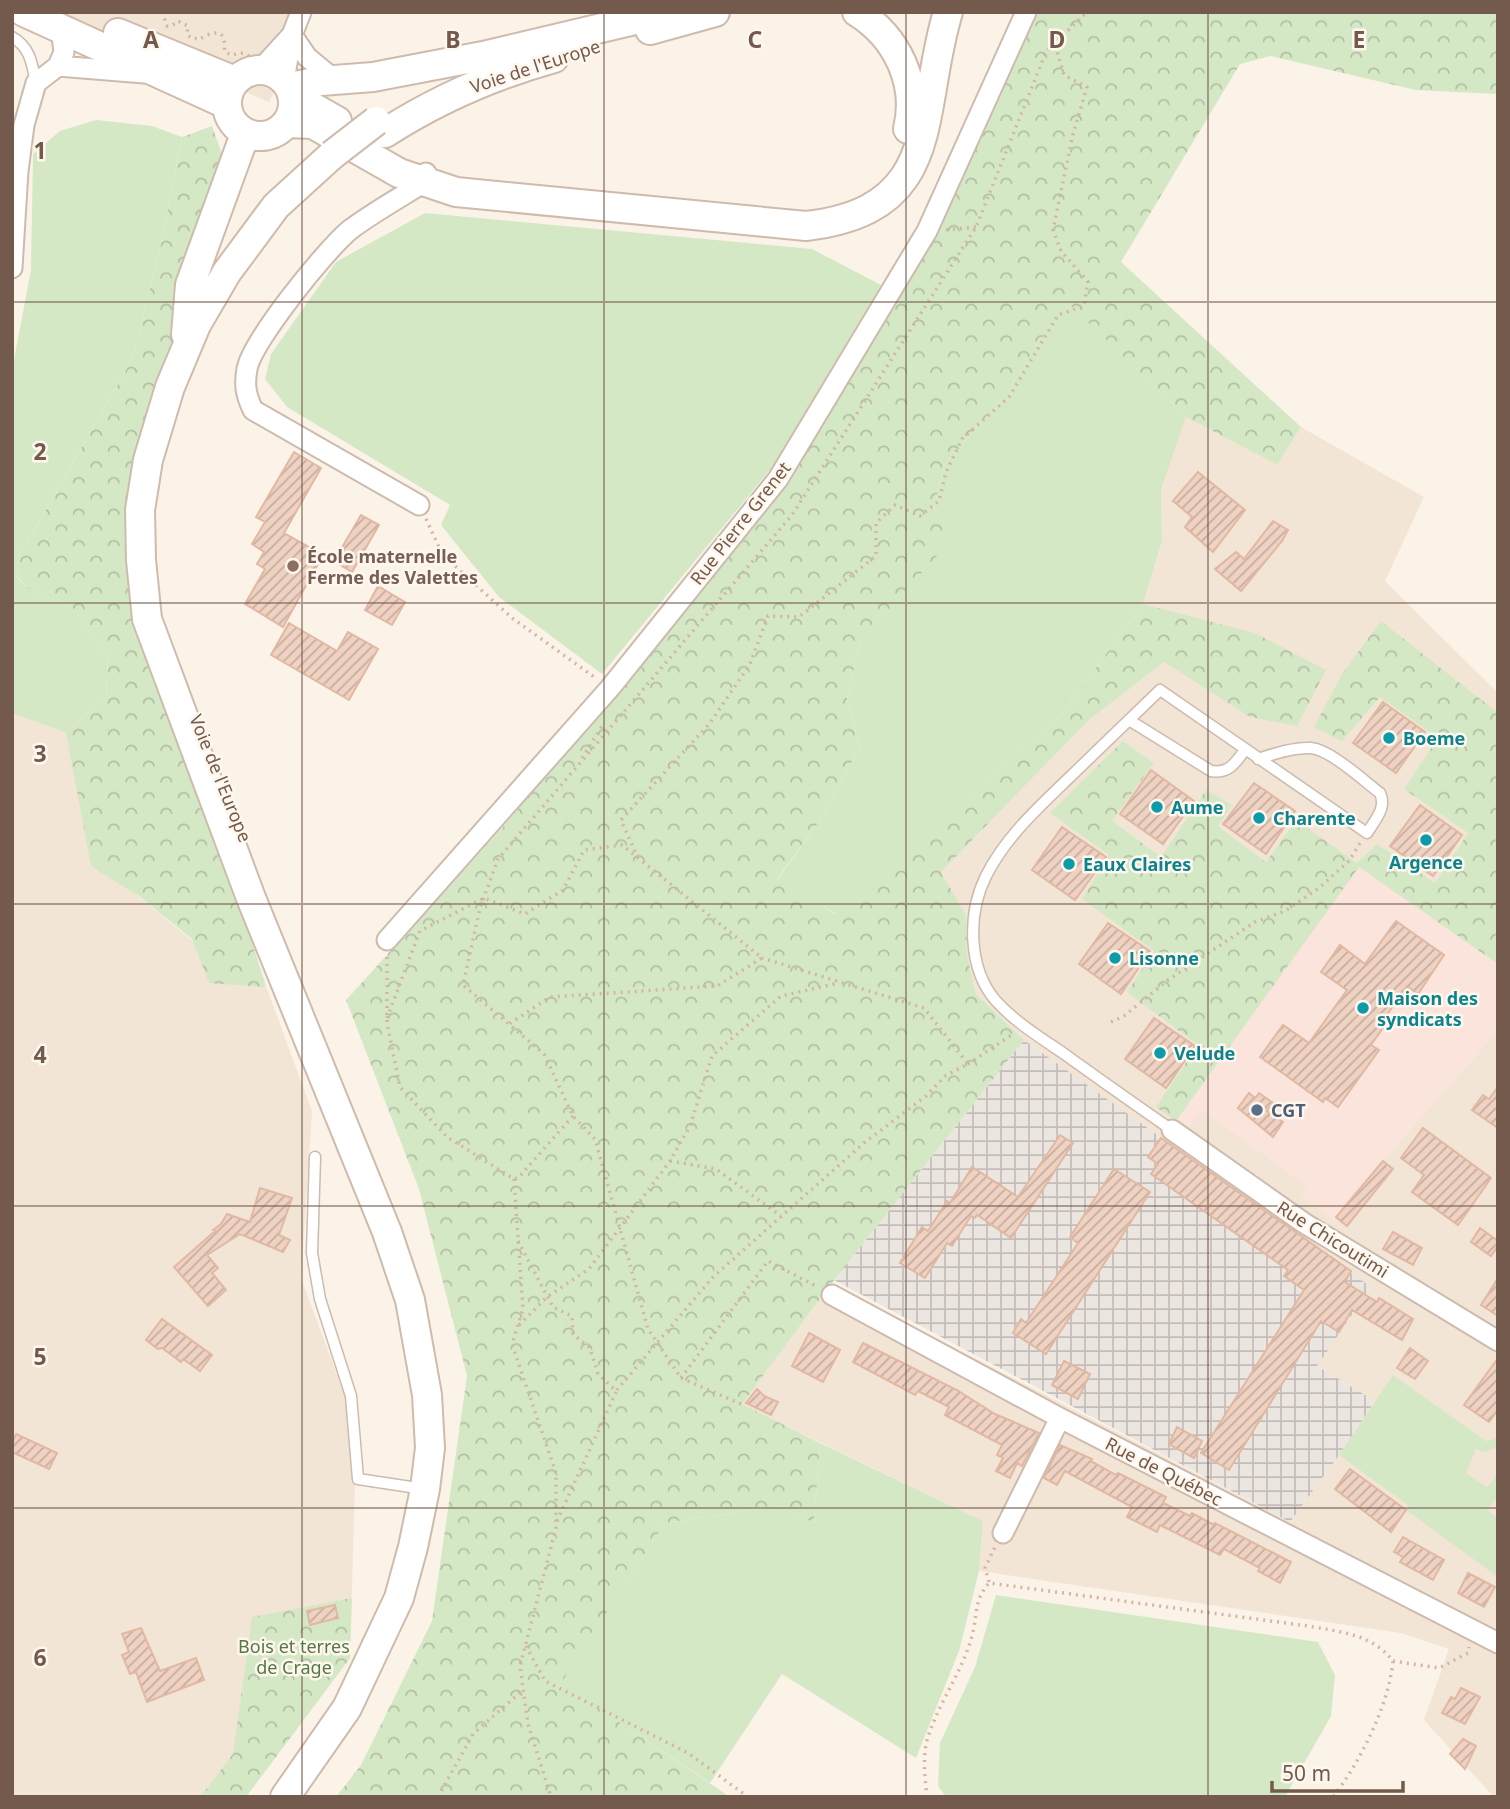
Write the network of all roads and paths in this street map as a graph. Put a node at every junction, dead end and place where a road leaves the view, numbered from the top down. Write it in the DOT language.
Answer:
graph roads {
  1 [pos="24,12"];
  2 [pos="140,12"];
  3 [pos="149,12"];
  4 [pos="162,12"];
  5 [pos="301,12"];
  6 [pos="715,12"];
  7 [pos="731,12"];
  8 [pos="857,12"];
  9 [pos="948,12"];
  10 [pos="1026,12"];
  11 [pos="1087,12"];
  12 [pos="674,15"];
  13 [pos="66,20"];
  14 [pos="292,35"];
  15 [pos="12,37"];
  16 [pos="1055,44"];
  17 [pos="58,66"];
  18 [pos="166,75"];
  19 [pos="336,81"];
  20 [pos="36,83"];
  21 [pos="277,86"];
  22 [pos="230,92"];
  23 [pos="245,134"];
  24 [pos="337,159"];
  25 [pos="416,173"];
  26 [pos="976,227"];
  27 [pos="927,231"];
  28 [pos="12,268"];
  29 [pos="170,387"];
  30 [pos="419,505"];
  31 [pos="610,688"];
  32 [pos="1129,720"];
  33 [pos="1245,750"];
  34 [pos="1258,759"];
  35 [pos="1367,833"];
  36 [pos="638,858"];
  37 [pos="484,898"];
  38 [pos="387,940"];
  39 [pos="762,958"];
  40 [pos="841,983"];
  41 [pos="387,1018"];
  42 [pos="1111,1022"];
  43 [pos="509,1024"];
  44 [pos="1026,1027"];
  45 [pos="968,1063"];
  46 [pos="573,1116"];
  47 [pos="1172,1130"];
  48 [pos="315,1157"];
  49 [pos="670,1161"];
  50 [pos="514,1179"];
  51 [pos="781,1216"];
  52 [pos="619,1226"];
  53 [pos="519,1241"];
  54 [pos="832,1295"];
  55 [pos="547,1297"];
  56 [pos="518,1326"];
  57 [pos="1498,1341"];
  58 [pos="657,1342"];
  59 [pos="681,1378"];
  60 [pos="616,1391"];
  61 [pos="741,1404"];
  62 [pos="1060,1418"];
  63 [pos="432,1490"];
  64 [pos="556,1523"];
  65 [pos="1003,1533"];
  66 [pos="989,1583"];
  67 [pos="1471,1629"];
  68 [pos="1495,1636"];
  69 [pos="526,1644"];
  70 [pos="1393,1661"];
  71 [pos="523,1690"];
  72 [pos="285,1797"];
  73 [pos="305,1797"];
  74 [pos="438,1797"];
  75 [pos="551,1797"];
  76 [pos="748,1797"];
  77 [pos="927,1797"];
  78 [pos="1333,1797"];
  1 -- 13 [label="main road"];
  2 -- 3 [label="path"];
  4 -- 21 [label="path"];
  5 -- 14 [label="street"];
  6 -- 12 [label="main road, Voie de l'Europe"];
  7 -- 12 [label="main road"];
  8 -- 25 [label="main road"];
  9 -- 25 [label="main road"];
  10 -- 27 [label="street, Rue Pierre Grenet"];
  11 -- 16 [label="path"];
  12 -- 19 [label="main road"];
  12 -- 24 [label="main road, Voie de l'Europe, bridge"];
  13 -- 17 [label="street"];
  13 -- 18 [label="main road"];
  13 -- 22 [label="main road"];
  14 -- 19 [label="street"];
  14 -- 21 [label="street"];
  15 -- 20 [label="lane"];
  16 -- 26 [label="path"];
  16 -- 36 [label="path"];
  17 -- 18 [label="street"];
  17 -- 20 [label="street"];
  18 -- 22 [label="main road"];
  19 -- 21 [label="main road"];
  20 -- 28 [label="street"];
  21 -- 22 [label="main road"];
  21 -- 23 [label="main road"];
  21 -- 25 [label="main road"];
  22 -- 23 [label="main road"];
  23 -- 29 [label="main road"];
  24 -- 29 [label="main road, Voie de l'Europe"];
  24 -- 63 [label="main road, Voie de l'Europe"];
  25 -- 30 [label="street"];
  26 -- 27 [label="path"];
  26 -- 37 [label="path"];
  27 -- 31 [label="street, Rue Pierre Grenet"];
  29 -- 63 [label="main road, Voie de l'Europe"];
  30 -- 31 [label="path"];
  31 -- 38 [label="street, Rue Pierre Grenet"];
  32 -- 33 [label="lane"];
  32 -- 33 [label="lane"];
  32 -- 44 [label="lane"];
  33 -- 34 [label="lane"];
  34 -- 35 [label="lane"];
  34 -- 35 [label="lane"];
  35 -- 42 [label="path"];
  36 -- 37 [label="path"];
  36 -- 39 [label="path"];
  37 -- 41 [label="path"];
  37 -- 43 [label="path"];
  38 -- 41 [label="path"];
  39 -- 40 [label="path"];
  39 -- 43 [label="path"];
  40 -- 45 [label="path"];
  40 -- 49 [label="path"];
  41 -- 50 [label="path"];
  43 -- 46 [label="path"];
  44 -- 45 [label="path"];
  44 -- 47 [label="lane"];
  45 -- 51 [label="path"];
  46 -- 50 [label="path"];
  46 -- 52 [label="path"];
  47 -- 57 [label="street, Rue Chicoutimi"];
  48 -- 63 [label="lane"];
  49 -- 51 [label="path"];
  49 -- 52 [label="path"];
  50 -- 53 [label="path"];
  51 -- 58 [label="path"];
  52 -- 55 [label="path"];
  52 -- 58 [label="path"];
  53 -- 55 [label="path"];
  53 -- 56 [label="path"];
  54 -- 59 [label="path"];
  54 -- 62 [label="street, Rue de Québec"];
  55 -- 56 [label="path"];
  55 -- 60 [label="path"];
  56 -- 64 [label="path"];
  58 -- 59 [label="path"];
  58 -- 60 [label="path"];
  59 -- 61 [label="path"];
  60 -- 64 [label="path"];
  62 -- 65 [label="street"];
  62 -- 67 [label="street, Rue de Québec"];
  63 -- 72 [label="main road, Voie de l'Europe"];
  63 -- 73 [label="main road, Voie de l'Europe"];
  64 -- 69 [label="path"];
  65 -- 66 [label="path"];
  66 -- 70 [label="path"];
  66 -- 77 [label="path"];
  67 -- 68 [label="street, Rue de Québec"];
  67 -- 70 [label="path"];
  69 -- 71 [label="path"];
  69 -- 76 [label="path"];
  70 -- 78 [label="path"];
  71 -- 74 [label="path"];
  71 -- 75 [label="path"];
}
